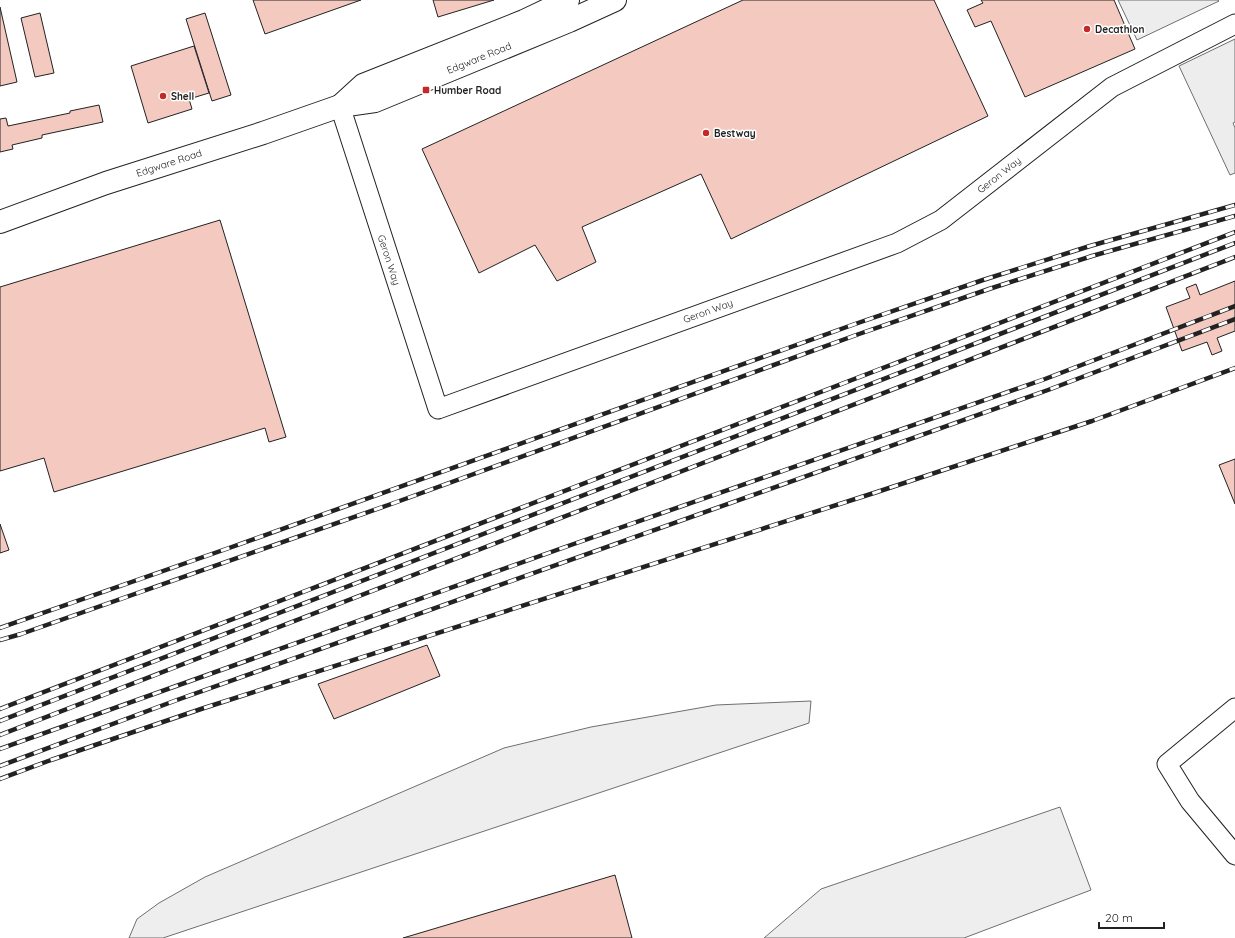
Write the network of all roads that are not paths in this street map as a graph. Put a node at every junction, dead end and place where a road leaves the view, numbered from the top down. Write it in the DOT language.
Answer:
graph roads {
  1 [pos="568,0"];
  2 [pos="615,0"];
  3 [pos="1235,24"];
  4 [pos="340,106"];
  5 [pos="0,222"];
  6 [pos="1235,708"];
  7 [pos="1235,855"];
  1 -- 4 [label="main road, Edgware Road"];
  2 -- 4 [label="main road, Edgware Road"];
  3 -- 4 [label="street, Geron Way"];
  4 -- 5 [label="main road, Edgware Road"];
  6 -- 7 [label="street"];
}
